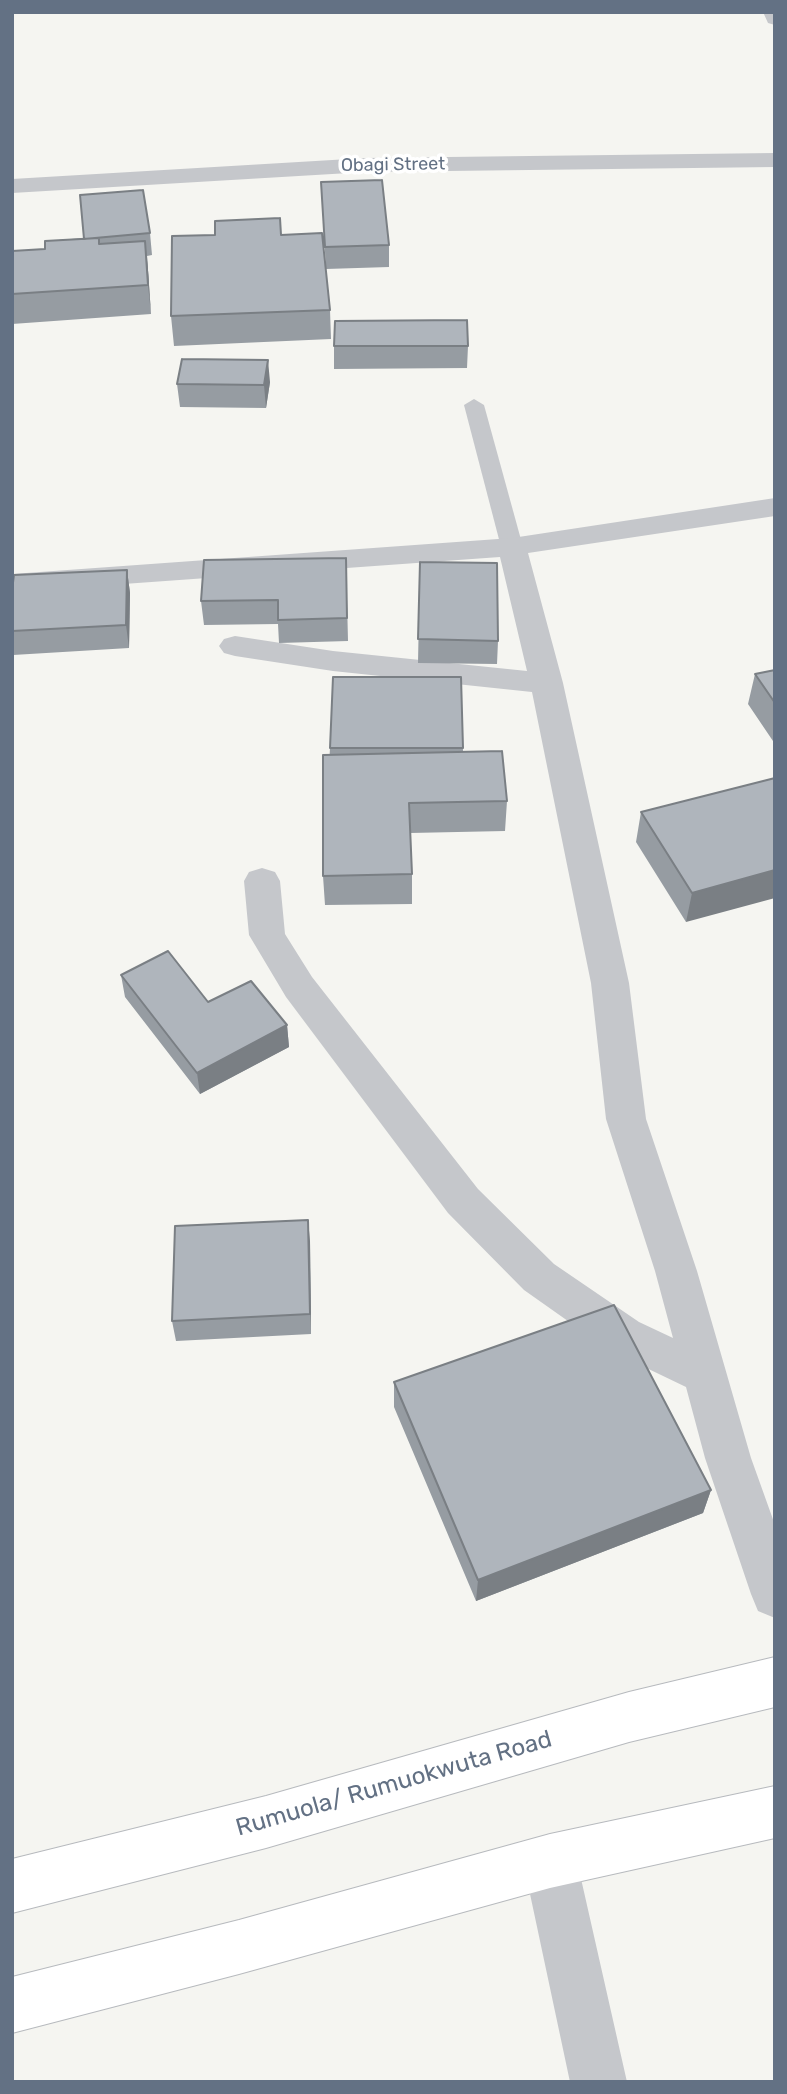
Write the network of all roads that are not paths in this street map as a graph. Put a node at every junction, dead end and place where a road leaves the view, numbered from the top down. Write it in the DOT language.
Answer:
graph roads {
  1 [pos="772,12"];
  2 [pos="775,19"];
  3 [pos="775,160"];
  4 [pos="12,186"];
  5 [pos="474,405"];
  6 [pos="775,508"];
  7 [pos="512,547"];
  8 [pos="12,583"];
  9 [pos="236,646"];
  10 [pos="547,683"];
  11 [pos="262,881"];
  12 [pos="704,1374"];
  13 [pos="775,1594"];
  14 [pos="775,1682"];
  15 [pos="775,1812"];
  16 [pos="550,1861"];
  17 [pos="12,1886"];
  18 [pos="12,2005"];
  19 [pos="599,2082"];
  1 -- 2 [label="street"];
  3 -- 4 [label="street, Obagi Street"];
  5 -- 7 [label="lane"];
  6 -- 7 [label="street"];
  7 -- 8 [label="street"];
  7 -- 10 [label="street"];
  9 -- 10 [label="street"];
  10 -- 12 [label="street"];
  11 -- 12 [label="street"];
  12 -- 13 [label="street"];
  14 -- 17 [label="main road, Rumuola/ Rumuokwuta Road"];
  15 -- 16 [label="main road"];
  16 -- 18 [label="main road"];
  16 -- 19 [label="street"];
}
